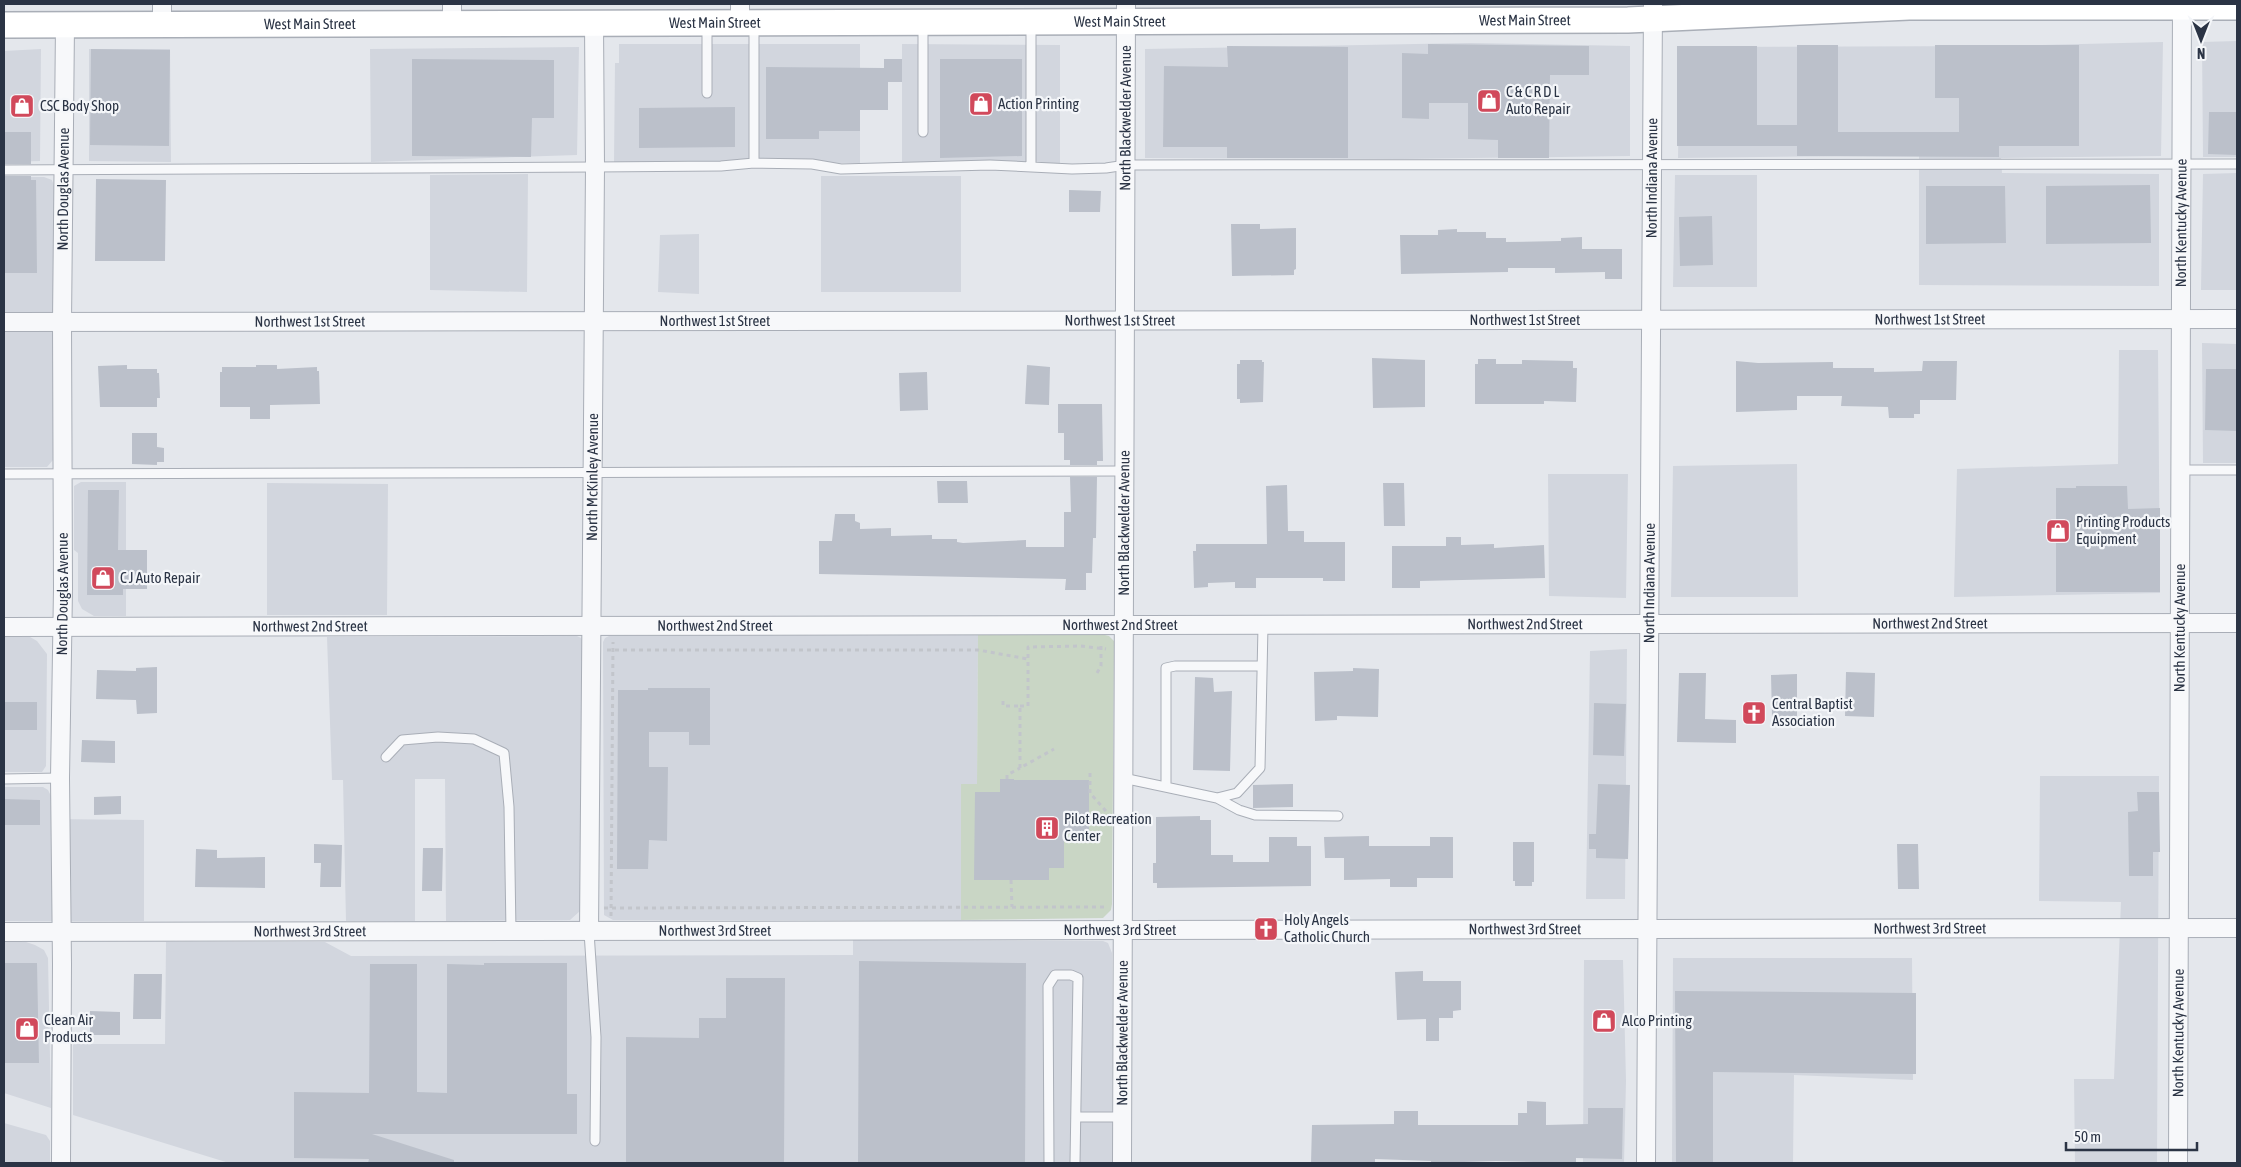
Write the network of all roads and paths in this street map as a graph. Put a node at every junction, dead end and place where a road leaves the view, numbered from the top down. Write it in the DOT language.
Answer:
graph roads {
  1 [pos="2182,6"];
  2 [pos="2237,7"];
  3 [pos="1653,12"];
  4 [pos="1126,13"];
  5 [pos="162,14"];
  6 [pos="452,14"];
  7 [pos="744,16"];
  8 [pos="707,22"];
  9 [pos="923,22"];
  10 [pos="1031,22"];
  11 [pos="594,23"];
  12 [pos="4,25"];
  13 [pos="65,25"];
  14 [pos="707,93"];
  15 [pos="923,132"];
  16 [pos="754,163"];
  17 [pos="2182,164"];
  18 [pos="2237,164"];
  19 [pos="1126,165"];
  20 [pos="1031,166"];
  21 [pos="1652,166"];
  22 [pos="595,167"];
  23 [pos="4,170"];
  24 [pos="64,170"];
  25 [pos="1124,319"];
  26 [pos="1651,319"];
  27 [pos="2181,319"];
  28 [pos="2237,319"];
  29 [pos="594,321"];
  30 [pos="4,322"];
  31 [pos="62,322"];
  32 [pos="2181,470"];
  33 [pos="2237,470"];
  34 [pos="1125,471"];
  35 [pos="593,473"];
  36 [pos="4,474"];
  37 [pos="62,474"];
  38 [pos="2237,623"];
  39 [pos="1650,624"];
  40 [pos="2180,624"];
  41 [pos="592,625"];
  42 [pos="614,625"];
  43 [pos="4,626"];
  44 [pos="61,626"];
  45 [pos="1101,626"];
  46 [pos="1125,626"];
  47 [pos="1263,626"];
  48 [pos="1101,649"];
  49 [pos="1125,649"];
  50 [pos="592,650"];
  51 [pos="613,650"];
  52 [pos="1028,659"];
  53 [pos="1262,666"];
  54 [pos="1097,673"];
  55 [pos="1003,701"];
  56 [pos="1020,706"];
  57 [pos="1054,750"];
  58 [pos="386,757"];
  59 [pos="1020,768"];
  60 [pos="1090,772"];
  61 [pos="60,778"];
  62 [pos="1123,778"];
  63 [pos="4,779"];
  64 [pos="1007,779"];
  65 [pos="1166,787"];
  66 [pos="1217,798"];
  67 [pos="1106,812"];
  68 [pos="1338,816"];
  69 [pos="1011,880"];
  70 [pos="1106,898"];
  71 [pos="1012,907"];
  72 [pos="1114,907"];
  73 [pos="589,908"];
  74 [pos="611,908"];
  75 [pos="1649,928"];
  76 [pos="2178,928"];
  77 [pos="2237,928"];
  78 [pos="1122,929"];
  79 [pos="611,931"];
  80 [pos="4,932"];
  81 [pos="62,932"];
  82 [pos="511,932"];
  83 [pos="588,932"];
  84 [pos="1076,1117"];
  85 [pos="1122,1117"];
  86 [pos="595,1141"];
  87 [pos="61,1163"];
  88 [pos="1049,1163"];
  89 [pos="1075,1163"];
  90 [pos="1122,1163"];
  91 [pos="1646,1163"];
  92 [pos="2178,1163"];
  1 -- 2 [label="main road, West Main Street"];
  1 -- 3 [label="main road, West Main Street"];
  1 -- 17 [label="street, North Kentucky Avenue"];
  3 -- 4 [label="main road, West Main Street"];
  3 -- 21 [label="street, North Indiana Avenue"];
  4 -- 10 [label="main road, West Main Street"];
  4 -- 19 [label="street, North Blackwelder Avenue"];
  5 -- 6 [label="main road, West Main Street"];
  5 -- 13 [label="main road, West Main Street"];
  6 -- 11 [label="main road, West Main Street"];
  7 -- 8 [label="main road, West Main Street"];
  7 -- 9 [label="main road, West Main Street"];
  7 -- 16 [label="lane"];
  8 -- 11 [label="main road, West Main Street"];
  8 -- 14 [label="lane"];
  9 -- 10 [label="main road, West Main Street"];
  9 -- 15 [label="lane"];
  10 -- 20 [label="lane"];
  11 -- 22 [label="street, North McKinley Avenue"];
  12 -- 13 [label="main road, West Main Street"];
  13 -- 24 [label="street, North Douglas Avenue"];
  16 -- 20 [label="lane"];
  16 -- 22 [label="lane"];
  17 -- 18 [label="lane"];
  17 -- 21 [label="lane"];
  17 -- 27 [label="street, North Kentucky Avenue"];
  19 -- 20 [label="lane"];
  19 -- 21 [label="lane"];
  19 -- 25 [label="street, North Blackwelder Avenue"];
  21 -- 26 [label="street, North Indiana Avenue"];
  22 -- 24 [label="lane"];
  22 -- 29 [label="street, North McKinley Avenue"];
  23 -- 24 [label="lane"];
  24 -- 31 [label="street, North Douglas Avenue"];
  25 -- 26 [label="street, Northwest 1st Street"];
  25 -- 29 [label="street, Northwest 1st Street"];
  25 -- 34 [label="street, North Blackwelder Avenue"];
  26 -- 27 [label="street, Northwest 1st Street"];
  26 -- 39 [label="street, North Indiana Avenue"];
  27 -- 28 [label="street, Northwest 1st Street"];
  27 -- 32 [label="street, North Kentucky Avenue"];
  29 -- 31 [label="street, Northwest 1st Street"];
  29 -- 35 [label="street, North McKinley Avenue"];
  30 -- 31 [label="street, Northwest 1st Street"];
  31 -- 37 [label="street, North Douglas Avenue"];
  32 -- 33 [label="lane"];
  32 -- 40 [label="street, North Kentucky Avenue"];
  34 -- 35 [label="lane"];
  34 -- 46 [label="street, North Blackwelder Avenue"];
  35 -- 37 [label="lane"];
  35 -- 41 [label="street, North McKinley Avenue"];
  36 -- 37 [label="lane"];
  37 -- 44 [label="street, North Douglas Avenue"];
  38 -- 40 [label="street, Northwest 2nd Street"];
  39 -- 40 [label="street, Northwest 2nd Street"];
  39 -- 47 [label="street, Northwest 2nd Street"];
  39 -- 75 [label="street, North Indiana Avenue"];
  40 -- 76 [label="street, North Kentucky Avenue"];
  41 -- 42 [label="street, Northwest 2nd Street"];
  41 -- 44 [label="street, Northwest 2nd Street"];
  41 -- 50 [label="street, North McKinley Avenue"];
  42 -- 45 [label="street, Northwest 2nd Street"];
  42 -- 51 [label="path"];
  43 -- 44 [label="street, Northwest 2nd Street"];
  44 -- 61 [label="street, North Douglas Avenue"];
  45 -- 46 [label="street, Northwest 2nd Street"];
  45 -- 48 [label="path"];
  46 -- 47 [label="street, Northwest 2nd Street"];
  46 -- 49 [label="street, North Blackwelder Avenue"];
  47 -- 53 [label="lane"];
  48 -- 49 [label="path"];
  48 -- 52 [label="path"];
  48 -- 54 [label="path"];
  49 -- 62 [label="street, North Blackwelder Avenue"];
  50 -- 51 [label="path"];
  50 -- 73 [label="street, North McKinley Avenue"];
  51 -- 52 [label="path"];
  51 -- 74 [label="path"];
  52 -- 56 [label="path"];
  53 -- 65 [label="lane"];
  53 -- 66 [label="lane"];
  55 -- 56 [label="path"];
  56 -- 59 [label="path"];
  57 -- 59 [label="path"];
  58 -- 82 [label="lane"];
  59 -- 64 [label="path"];
  60 -- 67 [label="path"];
  61 -- 63 [label="lane"];
  61 -- 81 [label="street, North Douglas Avenue"];
  62 -- 65 [label="lane"];
  62 -- 72 [label="street, North Blackwelder Avenue"];
  65 -- 66 [label="lane"];
  66 -- 68 [label="lane"];
  69 -- 71 [label="path"];
  70 -- 72 [label="path"];
  71 -- 72 [label="path"];
  71 -- 74 [label="path"];
  72 -- 78 [label="street, North Blackwelder Avenue"];
  73 -- 74 [label="path"];
  73 -- 83 [label="street, North McKinley Avenue"];
  74 -- 79 [label="path"];
  75 -- 76 [label="street, Northwest 3rd Street"];
  75 -- 78 [label="street, Northwest 3rd Street"];
  75 -- 91 [label="street, North Indiana Avenue"];
  76 -- 77 [label="street, Northwest 3rd Street"];
  76 -- 92 [label="street, North Kentucky Avenue"];
  78 -- 79 [label="street, Northwest 3rd Street"];
  78 -- 85 [label="street, North Blackwelder Avenue"];
  79 -- 83 [label="street, Northwest 3rd Street"];
  80 -- 81 [label="street, Northwest 3rd Street"];
  81 -- 82 [label="street, Northwest 3rd Street"];
  81 -- 87 [label="street, North Douglas Avenue"];
  82 -- 83 [label="street, Northwest 3rd Street"];
  83 -- 86 [label="lane"];
  84 -- 85 [label="lane"];
  84 -- 88 [label="lane"];
  84 -- 89 [label="lane"];
  85 -- 90 [label="street, North Blackwelder Avenue"];
}
